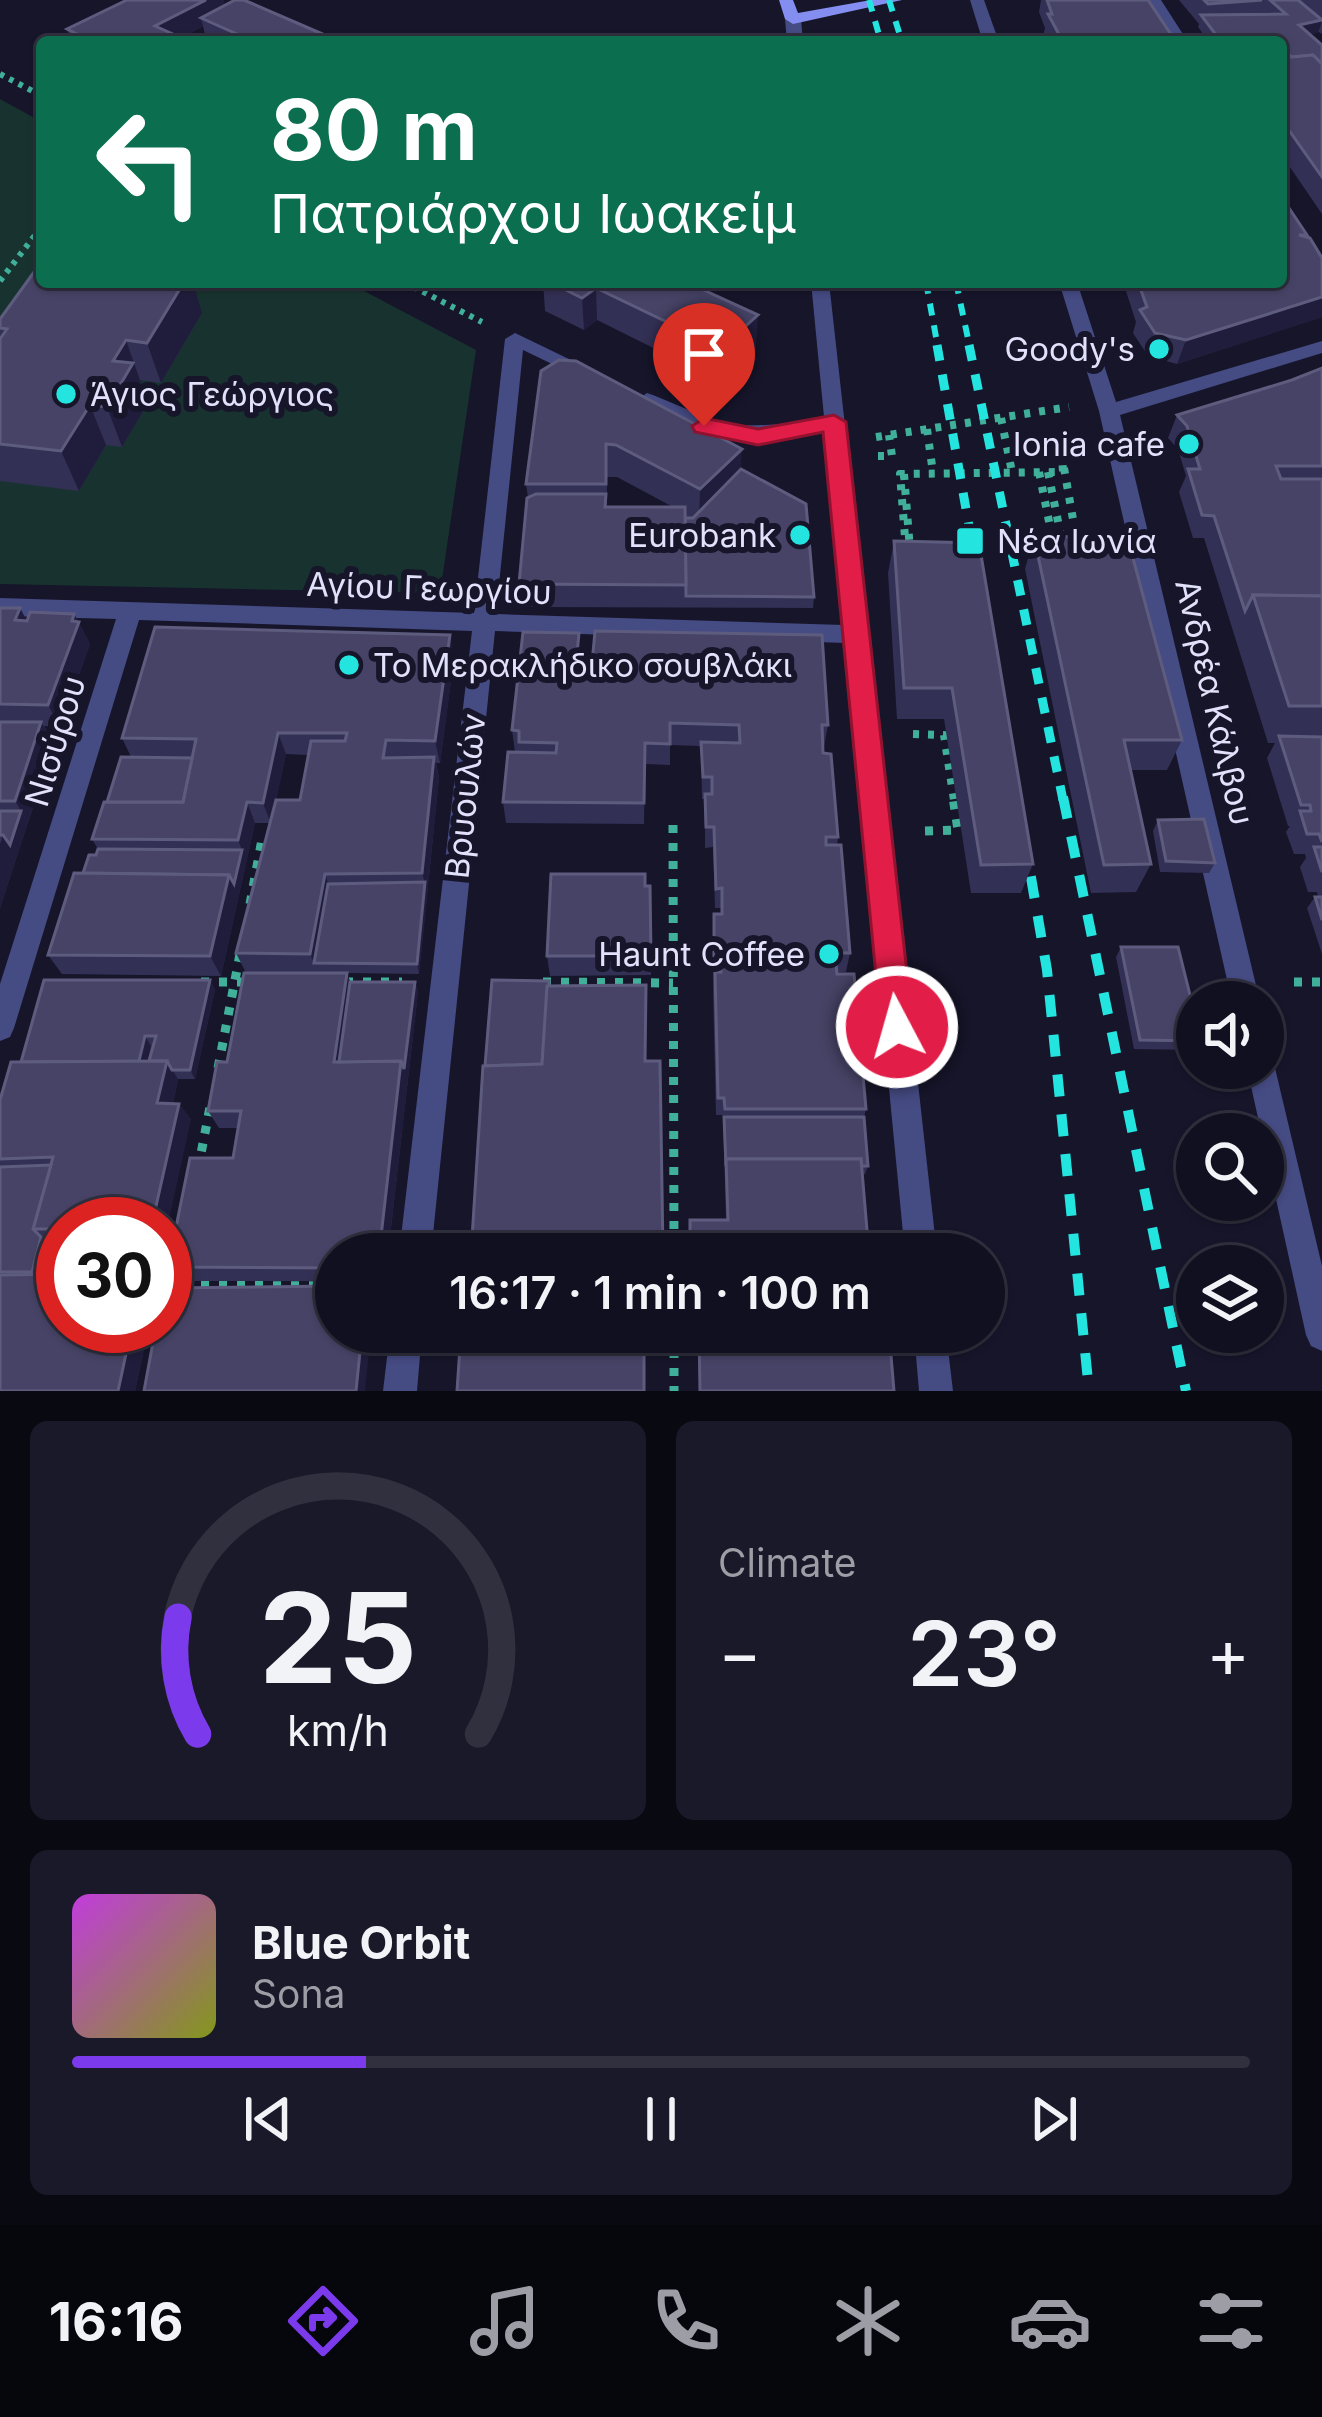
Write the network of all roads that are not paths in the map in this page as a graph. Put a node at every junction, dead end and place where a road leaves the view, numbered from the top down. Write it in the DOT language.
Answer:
graph roads {
  1 [pos="786,0"];
  2 [pos="895,0"];
  3 [pos="977,0"];
  4 [pos="1154,0"];
  5 [pos="793,19"];
  6 [pos="794,36"];
  7 [pos="989,36"];
  8 [pos="1176,36"];
  9 [pos="821,288"];
  10 [pos="1070,288"];
  11 [pos="1322,346"];
  12 [pos="599,378"];
  13 [pos="620,388"];
  14 [pos="1109,411"];
  15 [pos="834,422"];
  16 [pos="0,608"];
  17 [pos="130,612"];
  18 [pos="484,622"];
  19 [pos="856,634"];
  20 [pos="1241,981"];
  21 [pos="0,1028"];
  22 [pos="1266,1089"];
  23 [pos="417,1233"];
  24 [pos="919,1233"];
  25 [pos="1322,1335"];
  26 [pos="404,1353"];
  27 [pos="932,1353"];
  28 [pos="400,1391"];
  29 [pos="936,1391"];
  1 -- 5 [label="street"];
  2 -- 5 [label="street"];
  3 -- 7 [label="street"];
  4 -- 8 [label="street"];
  5 -- 6 [label="street"];
  9 -- 15 [label="street"];
  10 -- 14 [label="street, Ανδρέα Κάλβου"];
  11 -- 14 [label="street"];
  12 -- 18 [label="street, Βρυουλών"];
  13 -- 15 [label="street"];
  14 -- 20 [label="street, Ανδρέα Κάλβου"];
  15 -- 19 [label="street"];
  16 -- 17 [label="street, Αγίου Γεωργίου"];
  17 -- 18 [label="street, Αγίου Γεωργίου"];
  17 -- 21 [label="street, Νισύρου"];
  18 -- 19 [label="street, Αγίου Γεωργίου"];
  18 -- 23 [label="street, Βρυουλών"];
  19 -- 24 [label="street"];
  22 -- 25 [label="street"];
  26 -- 28 [label="street"];
  27 -- 29 [label="street"];
}
